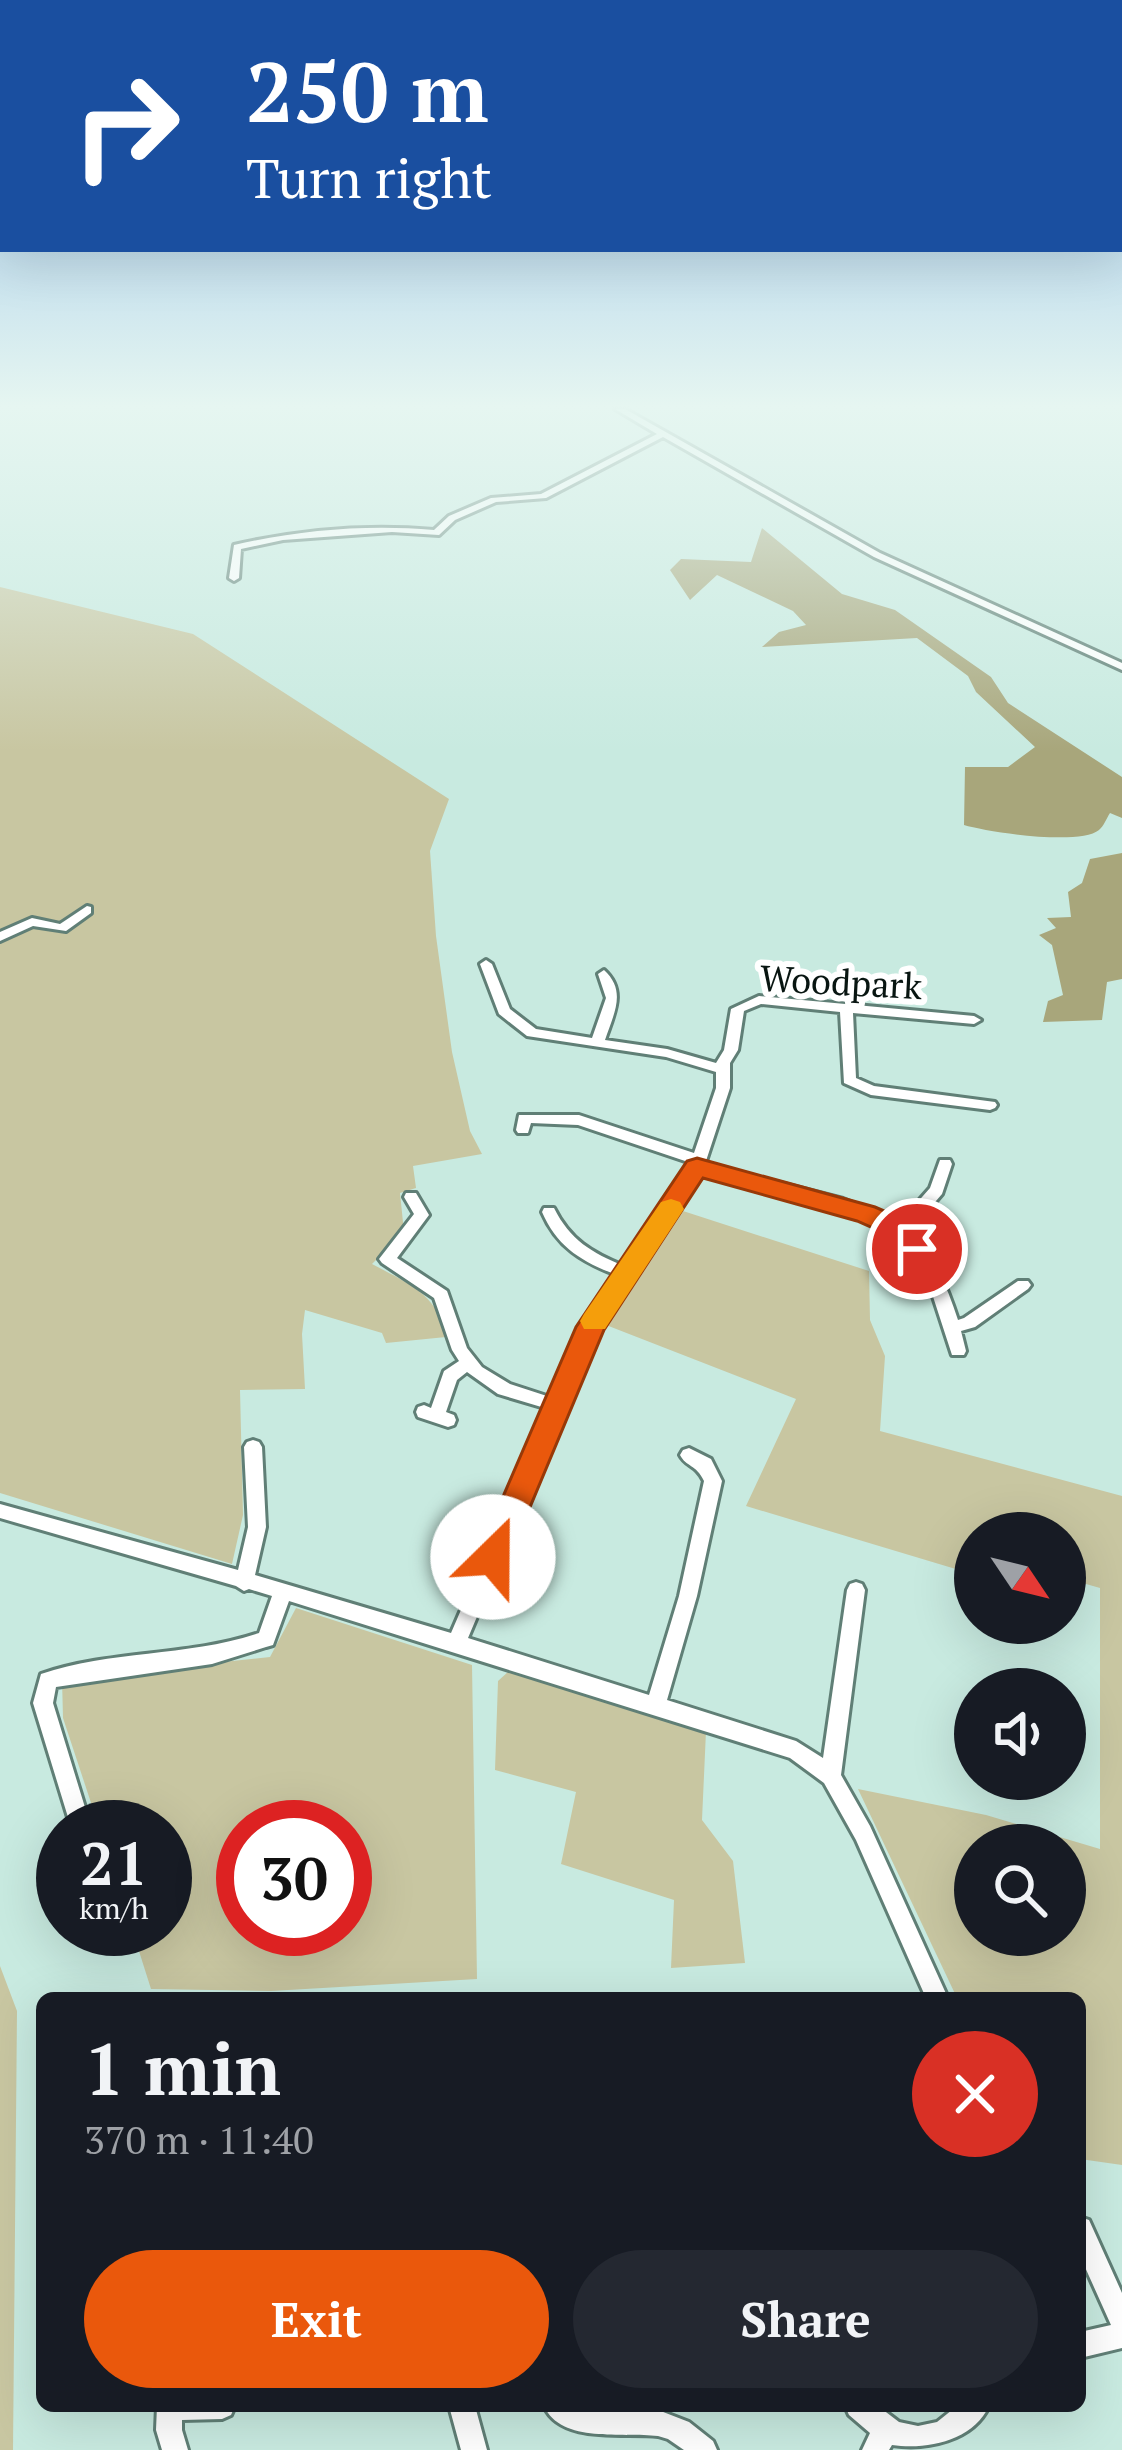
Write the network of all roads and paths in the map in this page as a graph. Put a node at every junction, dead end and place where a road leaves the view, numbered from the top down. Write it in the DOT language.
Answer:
graph roads {
  1 [pos="446,523"];
  2 [pos="820,523"];
  3 [pos="234,578"];
  4 [pos="1122,667"];
  5 [pos="87,910"];
  6 [pos="0,937"];
  7 [pos="486,964"];
  8 [pos="604,972"];
  9 [pos="846,1010"];
  10 [pos="974,1020"];
  11 [pos="598,1041"];
  12 [pos="722,1069"];
  13 [pos="990,1105"];
  14 [pos="523,1130"];
  15 [pos="698,1164"];
  16 [pos="945,1164"];
  17 [pos="411,1196"];
  18 [pos="549,1210"];
  19 [pos="902,1230"];
  20 [pos="627,1273"];
  21 [pos="1023,1285"];
  22 [pos="952,1327"];
  23 [pos="958,1351"];
  24 [pos="468,1364"];
  25 [pos="558,1406"];
  26 [pos="436,1416"];
  27 [pos="253,1447"];
  28 [pos="689,1455"];
  29 [pos="0,1511"];
  30 [pos="244,1583"];
  31 [pos="856,1590"];
  32 [pos="282,1594"];
  33 [pos="456,1644"];
  34 [pos="656,1705"];
  35 [pos="831,1776"];
  36 [pos="73,1800"];
  37 [pos="934,1992"];
  38 [pos="1086,2242"];
  39 [pos="1122,2321"];
  40 [pos="1122,2336"];
  41 [pos="1086,2344"];
  42 [pos="171,2412"];
  43 [pos="464,2412"];
  44 [pos="567,2412"];
  45 [pos="862,2412"];
  46 [pos="972,2412"];
  47 [pos="880,2441"];
  48 [pos="176,2450"];
  49 [pos="474,2450"];
  50 [pos="704,2450"];
  1 -- 3 [label="street"];
  2 -- 4 [label="street"];
  5 -- 6 [label="street"];
  7 -- 11 [label="street"];
  8 -- 11 [label="street"];
  9 -- 10 [label="street, Woodpark"];
  9 -- 12 [label="street, Woodpark"];
  9 -- 13 [label="street"];
  11 -- 12 [label="street"];
  12 -- 15 [label="street, Woodpark"];
  14 -- 15 [label="street"];
  15 -- 19 [label="street"];
  15 -- 20 [label="street, Woodpark"];
  16 -- 19 [label="street"];
  17 -- 24 [label="street"];
  18 -- 20 [label="street"];
  19 -- 22 [label="street"];
  20 -- 25 [label="street, Woodpark"];
  21 -- 22 [label="street"];
  22 -- 23 [label="street"];
  24 -- 25 [label="street"];
  24 -- 26 [label="street"];
  25 -- 33 [label="street, Woodpark"];
  27 -- 30 [label="street"];
  28 -- 34 [label="street"];
  29 -- 30 [label="street"];
  30 -- 32 [label="street"];
  31 -- 35 [label="street"];
  32 -- 33 [label="street"];
  32 -- 36 [label="street"];
  33 -- 34 [label="street"];
  34 -- 35 [label="street"];
  35 -- 37 [label="street"];
  38 -- 39 [label="street"];
  40 -- 41 [label="street"];
  42 -- 48 [label="street"];
  43 -- 49 [label="street"];
  44 -- 50 [label="street"];
  45 -- 47 [label="street"];
  46 -- 47 [label="street"];
}
